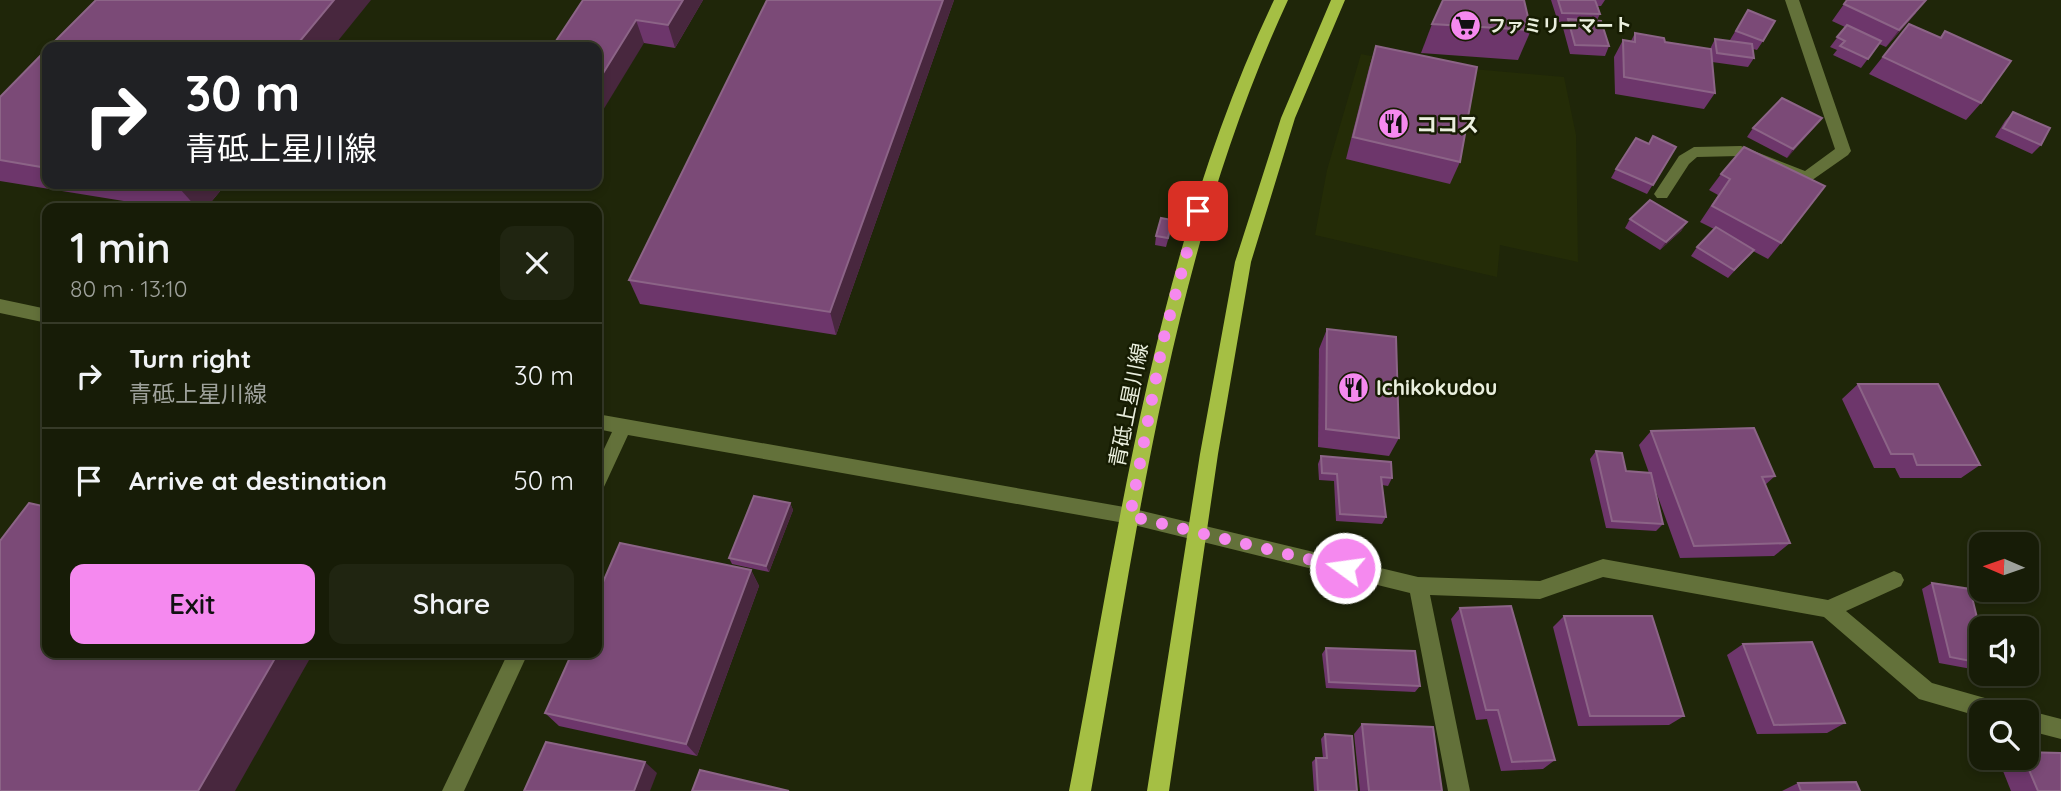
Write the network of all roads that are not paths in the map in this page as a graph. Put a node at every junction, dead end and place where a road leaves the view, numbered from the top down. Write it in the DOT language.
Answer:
graph roads {
  1 [pos="1281,0"];
  2 [pos="1338,0"];
  3 [pos="1792,0"];
  4 [pos="1662,194"];
  5 [pos="0,306"];
  6 [pos="42,315"];
  7 [pos="602,423"];
  8 [pos="623,427"];
  9 [pos="602,472"];
  10 [pos="1130,516"];
  11 [pos="1198,531"];
  12 [pos="1894,580"];
  13 [pos="1418,586"];
  14 [pos="1829,609"];
  15 [pos="516,658"];
  16 [pos="1969,704"];
  17 [pos="2039,723"];
  18 [pos="2061,729"];
  19 [pos="453,791"];
  20 [pos="1080,791"];
  21 [pos="1158,791"];
  22 [pos="1459,791"];
  1 -- 10 [label="main road, 青砥上星川線"];
  2 -- 11 [label="main road"];
  3 -- 4 [label="street"];
  5 -- 6 [label="street"];
  7 -- 8 [label="street"];
  8 -- 9 [label="street"];
  8 -- 10 [label="street"];
  10 -- 11 [label="street"];
  10 -- 20 [label="main road, 青砥上星川線"];
  11 -- 13 [label="street"];
  11 -- 21 [label="main road"];
  12 -- 14 [label="street"];
  13 -- 14 [label="street"];
  13 -- 22 [label="street"];
  14 -- 16 [label="street"];
  15 -- 19 [label="street"];
  17 -- 18 [label="street"];
}
